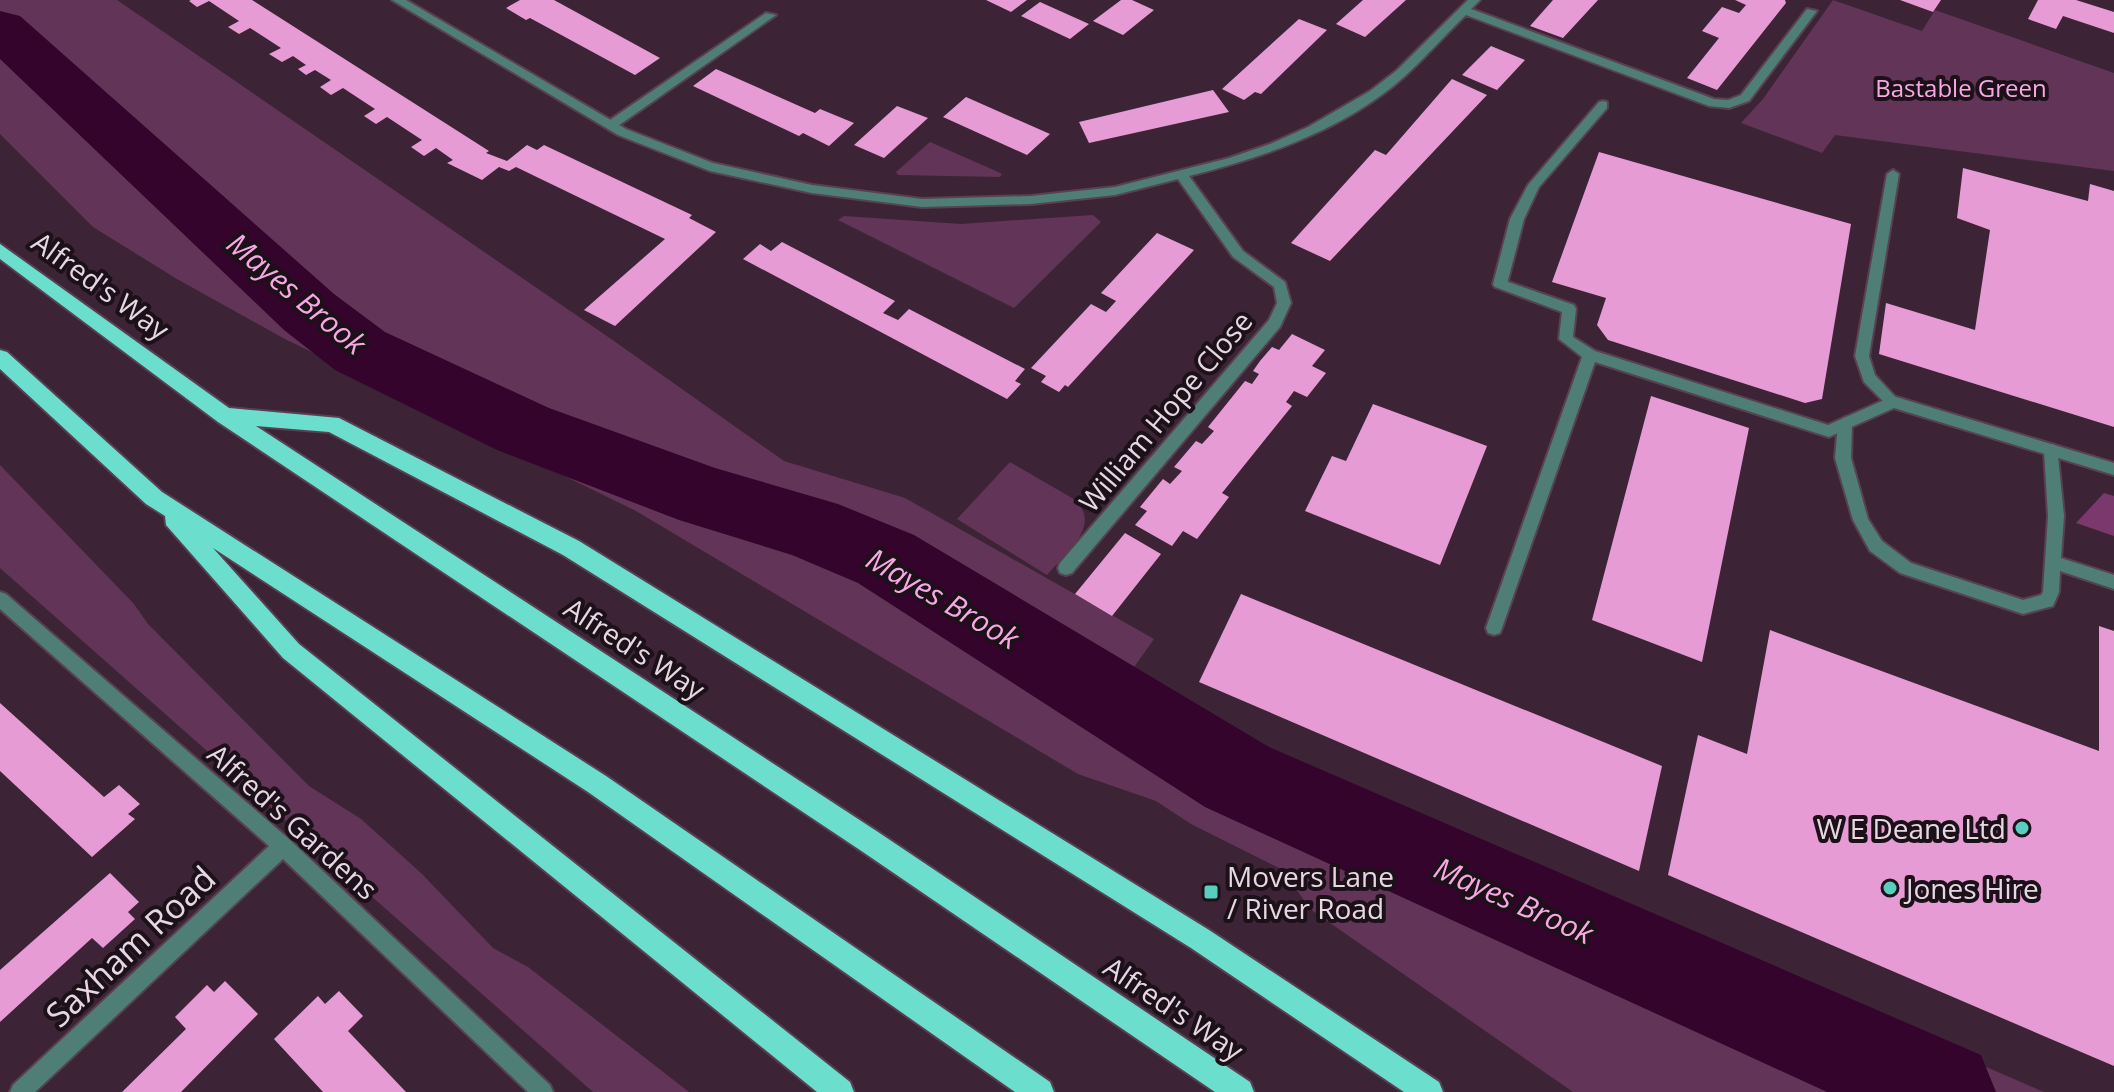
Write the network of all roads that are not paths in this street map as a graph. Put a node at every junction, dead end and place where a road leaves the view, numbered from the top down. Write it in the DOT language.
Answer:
graph roads {
  1 [pos="398,0"];
  2 [pos="1474,0"];
  3 [pos="429,1"];
  4 [pos="413,9"];
  5 [pos="1463,10"];
  6 [pos="1811,11"];
  7 [pos="770,15"];
  8 [pos="1603,105"];
  9 [pos="611,125"];
  10 [pos="1893,174"];
  11 [pos="1182,175"];
  12 [pos="0,250"];
  13 [pos="1590,355"];
  14 [pos="0,357"];
  15 [pos="1893,402"];
  16 [pos="225,416"];
  17 [pos="1845,423"];
  18 [pos="2052,450"];
  19 [pos="2114,469"];
  20 [pos="154,498"];
  21 [pos="2054,562"];
  22 [pos="1066,568"];
  23 [pos="2114,582"];
  24 [pos="0,599"];
  25 [pos="1494,628"];
  26 [pos="283,846"];
  27 [pos="20,1092"];
  28 [pos="543,1092"];
  29 [pos="840,1092"];
  30 [pos="1040,1092"];
  31 [pos="1240,1092"];
  32 [pos="1429,1092"];
  1 -- 4 [label="street"];
  2 -- 5 [label="street"];
  3 -- 4 [label="street"];
  4 -- 9 [label="street"];
  5 -- 6 [label="street"];
  5 -- 11 [label="street"];
  7 -- 9 [label="street"];
  8 -- 13 [label="street"];
  9 -- 11 [label="street"];
  10 -- 15 [label="street"];
  11 -- 22 [label="street, William Hope Close"];
  12 -- 16 [label="highway, Alfred's Way"];
  13 -- 17 [label="street"];
  13 -- 25 [label="street"];
  14 -- 20 [label="highway"];
  15 -- 17 [label="street"];
  15 -- 18 [label="street"];
  16 -- 31 [label="highway, Alfred's Way"];
  16 -- 32 [label="highway"];
  17 -- 21 [label="street"];
  18 -- 19 [label="street"];
  18 -- 21 [label="street"];
  20 -- 29 [label="highway"];
  20 -- 30 [label="highway"];
  21 -- 23 [label="street"];
  24 -- 26 [label="street, Alfred's Gardens"];
  26 -- 27 [label="street, Saxham Road"];
  26 -- 28 [label="street, Alfred's Gardens"];
}
